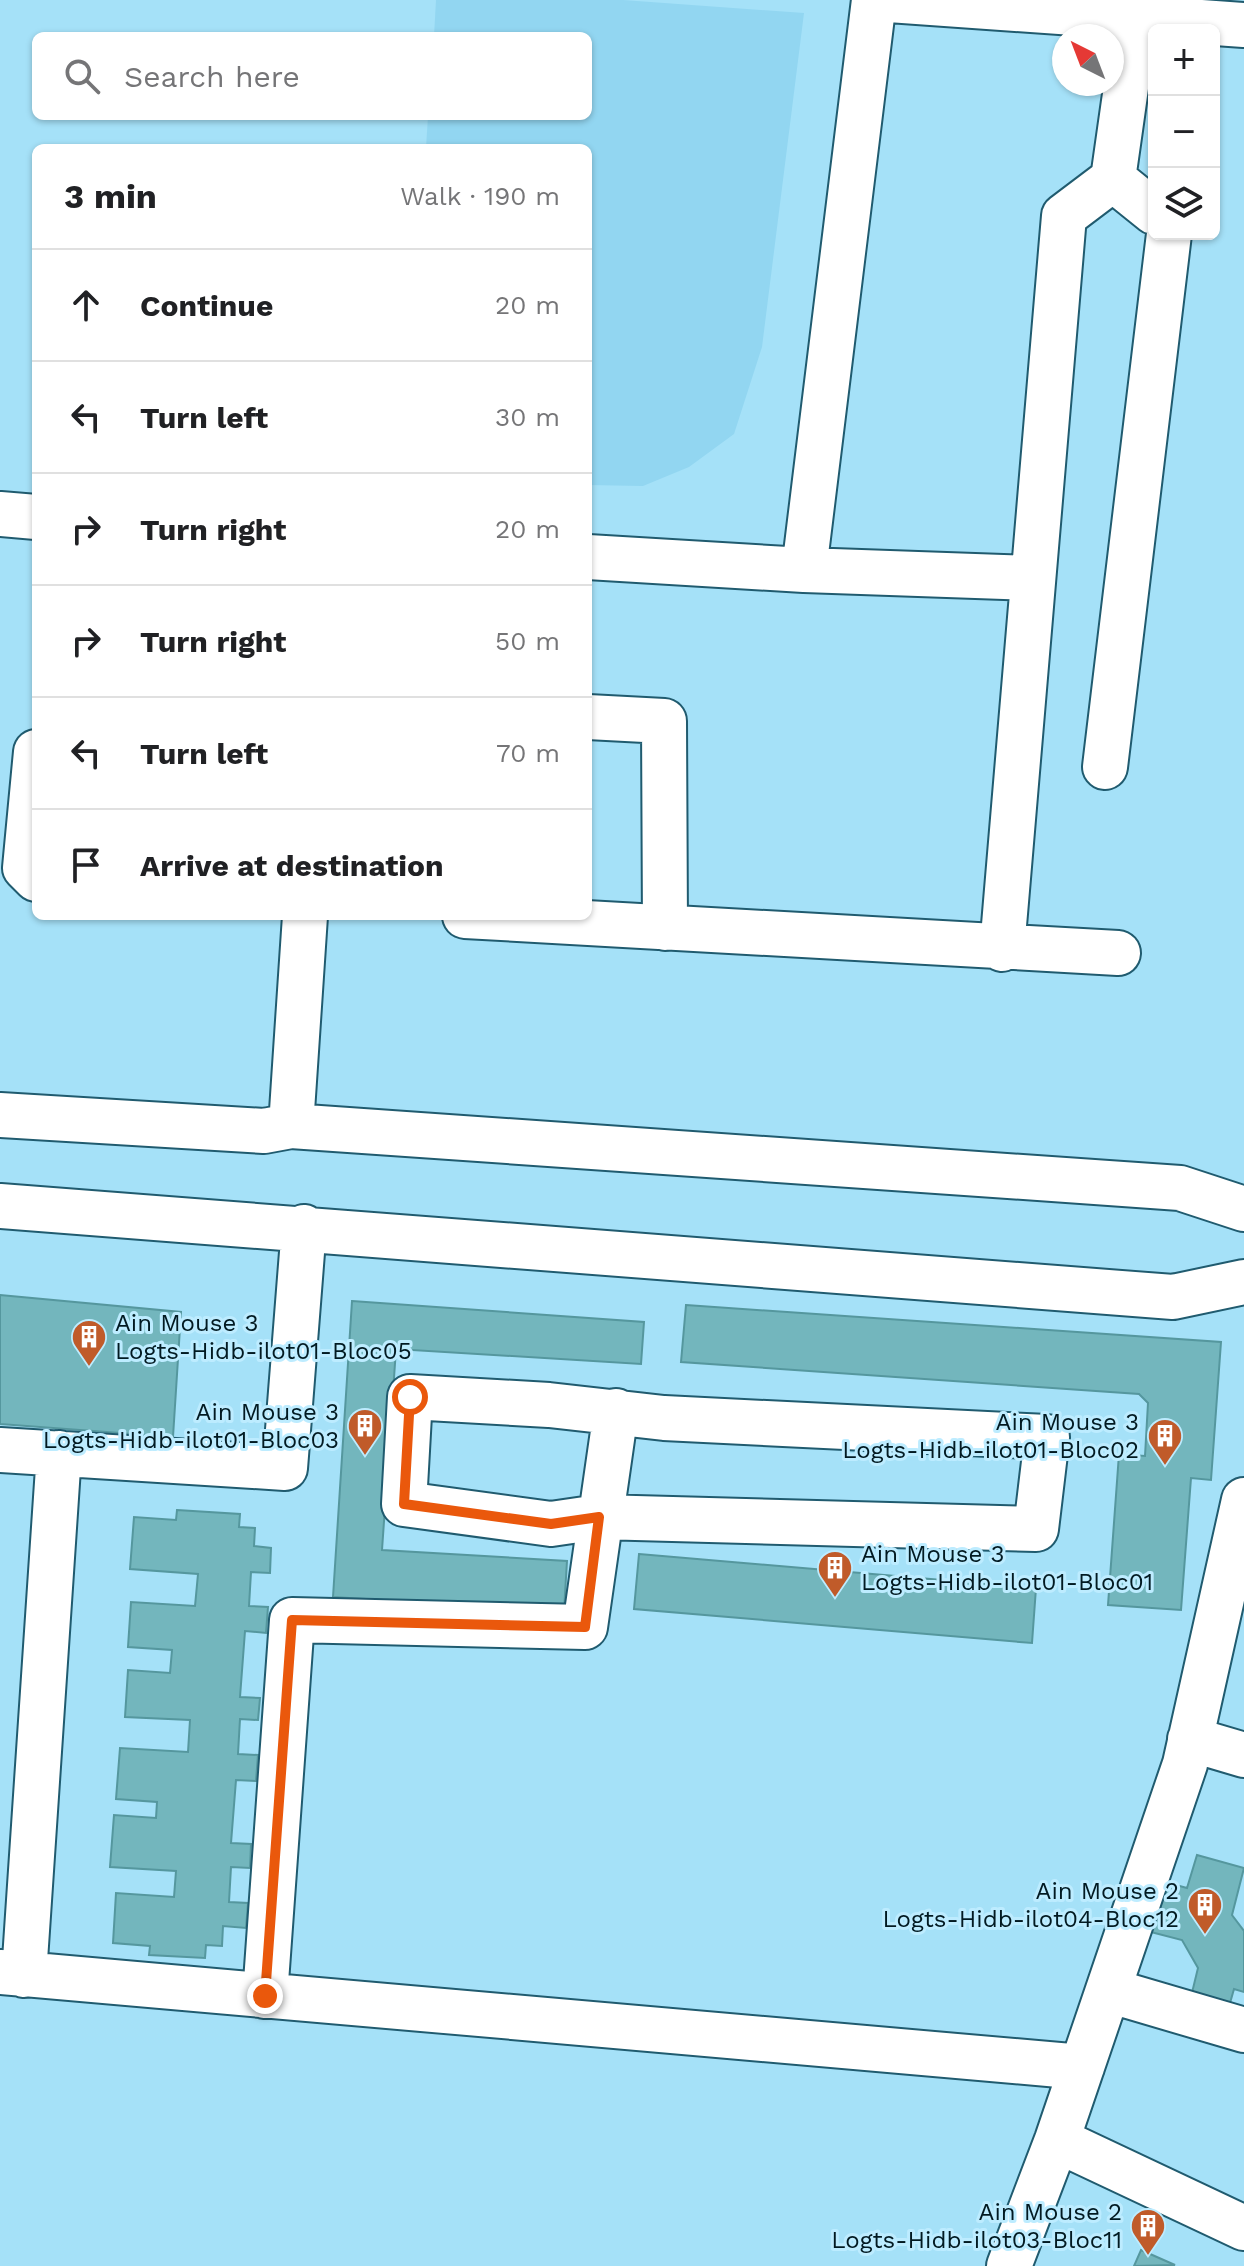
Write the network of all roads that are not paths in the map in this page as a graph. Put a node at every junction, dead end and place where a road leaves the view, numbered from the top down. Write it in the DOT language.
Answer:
graph roads {
  1 [pos="874,0"];
  2 [pos="889,0"];
  3 [pos="1136,17"];
  4 [pos="1244,25"];
  5 [pos="1113,179"];
  6 [pos="1148,207"];
  7 [pos="1168,240"];
  8 [pos="0,514"];
  9 [pos="32,517"];
  10 [pos="592,557"];
  11 [pos="804,570"];
  12 [pos="1033,578"];
  13 [pos="592,717"];
  14 [pos="1105,767"];
  15 [pos="32,794"];
  16 [pos="32,875"];
  17 [pos="305,920"];
  18 [pos="532,920"];
  19 [pos="665,928"];
  20 [pos="1002,949"];
  21 [pos="1118,953"];
  22 [pos="0,1115"];
  23 [pos="291,1126"];
  24 [pos="0,1206"];
  25 [pos="1244,1209"];
  26 [pos="304,1227"];
  27 [pos="1244,1282"];
  28 [pos="616,1411"];
  29 [pos="0,1450"];
  30 [pos="59,1453"];
  31 [pos="1244,1500"];
  32 [pos="599,1517"];
  33 [pos="1190,1739"];
  34 [pos="1244,1755"];
  35 [pos="12,1974"];
  36 [pos="1108,1990"];
  37 [pos="265,1996"];
  38 [pos="1244,2030"];
  39 [pos="1082,2067"];
  40 [pos="1057,2140"];
  41 [pos="1244,2228"];
  42 [pos="1009,2266"];
  1 -- 11 [label="street"];
  2 -- 3 [label="street"];
  3 -- 4 [label="street"];
  3 -- 5 [label="street"];
  5 -- 6 [label="street"];
  5 -- 12 [label="street"];
  7 -- 14 [label="street"];
  8 -- 9 [label="street"];
  10 -- 11 [label="street"];
  11 -- 12 [label="street"];
  12 -- 20 [label="street"];
  13 -- 19 [label="street"];
  15 -- 16 [label="street"];
  17 -- 23 [label="street"];
  18 -- 19 [label="street"];
  19 -- 20 [label="street"];
  20 -- 21 [label="street"];
  22 -- 23 [label="street"];
  23 -- 25 [label="street"];
  24 -- 26 [label="street"];
  26 -- 27 [label="street"];
  26 -- 30 [label="street"];
  28 -- 32 [label="street"];
  28 -- 32 [label="street"];
  28 -- 32 [label="street"];
  29 -- 30 [label="street"];
  30 -- 35 [label="street"];
  31 -- 33 [label="street"];
  32 -- 37 [label="street"];
  33 -- 34 [label="street"];
  33 -- 36 [label="street"];
  35 -- 37 [label="street"];
  36 -- 38 [label="street"];
  36 -- 39 [label="street"];
  37 -- 39 [label="street"];
  39 -- 40 [label="street"];
  40 -- 41 [label="street"];
  40 -- 42 [label="street"];
}
